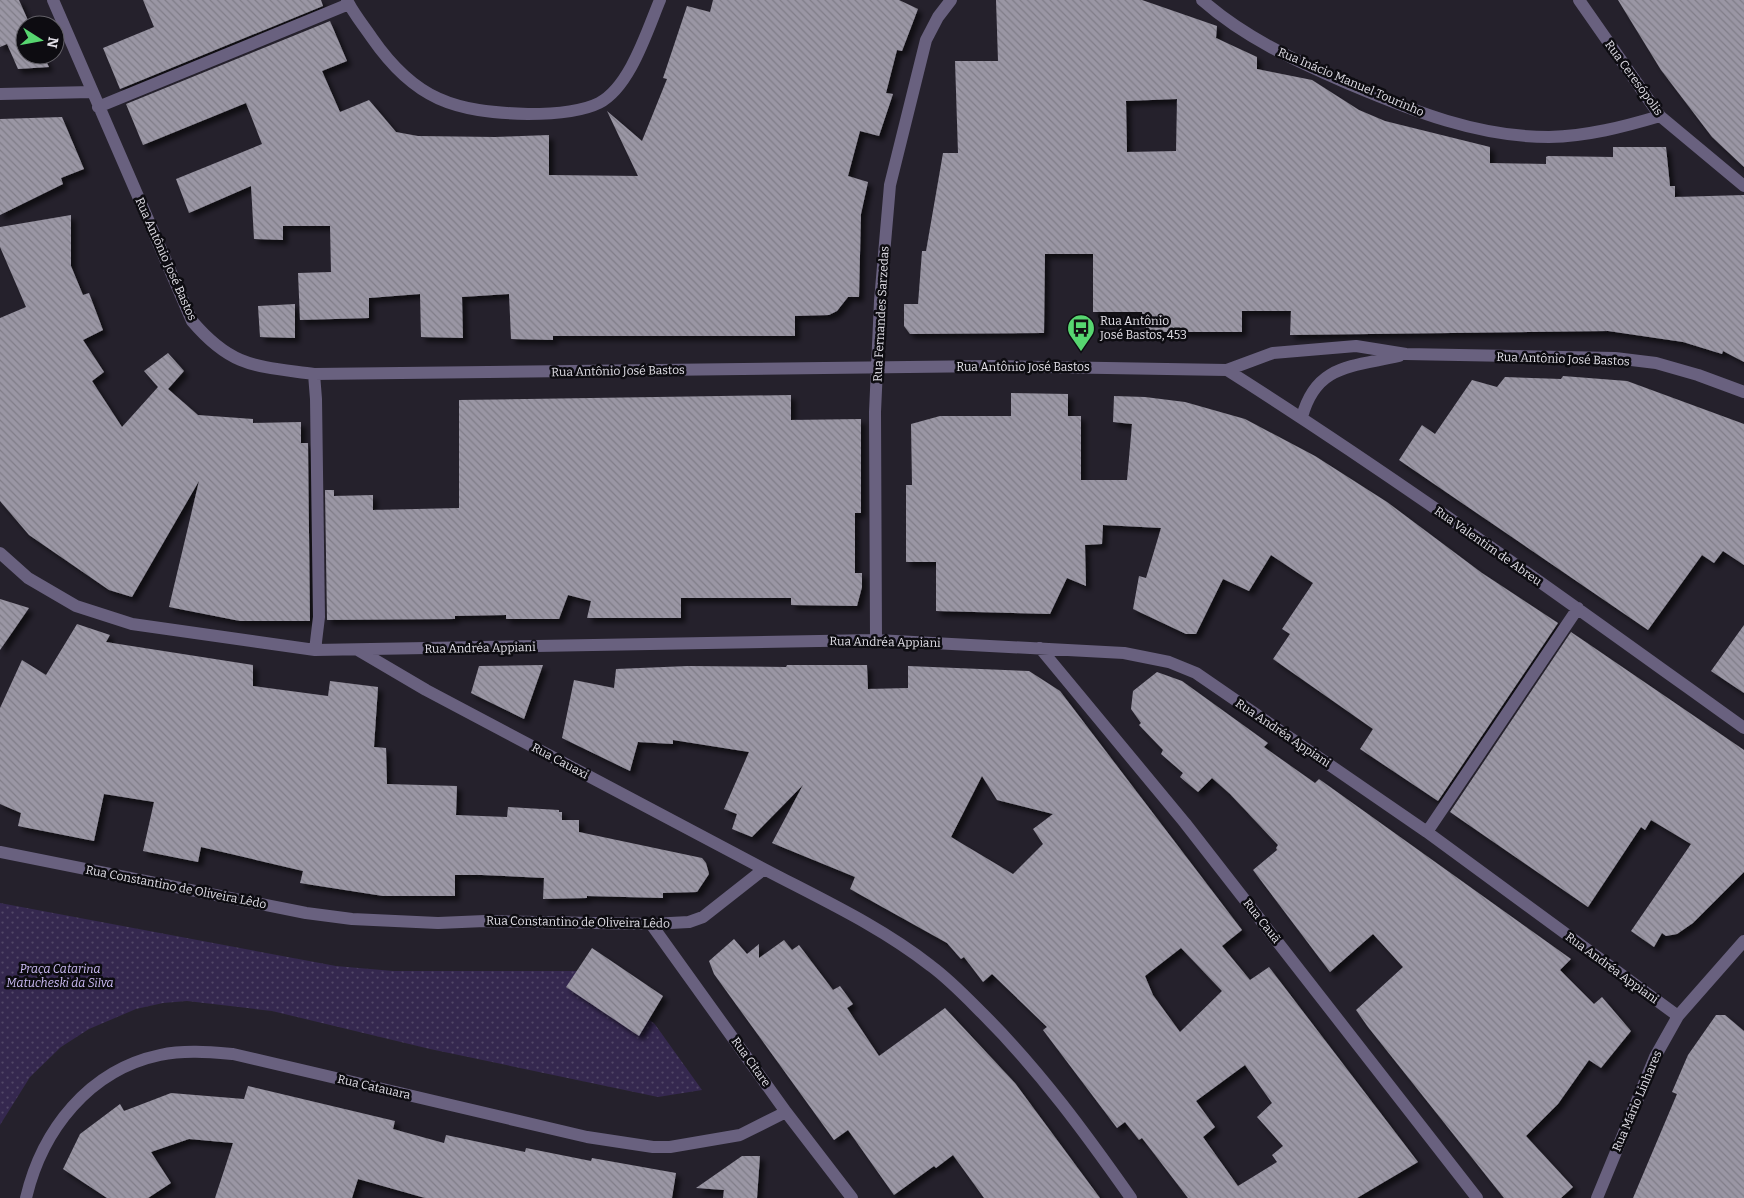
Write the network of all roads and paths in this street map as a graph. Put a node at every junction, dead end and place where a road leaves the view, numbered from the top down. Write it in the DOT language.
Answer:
graph roads {
  1 [pos="53,0"];
  2 [pos="660,0"];
  3 [pos="951,0"];
  4 [pos="1202,0"];
  5 [pos="1579,0"];
  6 [pos="348,2"];
  7 [pos="92,92"];
  8 [pos="0,94"];
  9 [pos="98,107"];
  10 [pos="1660,116"];
  11 [pos="1744,186"];
  12 [pos="1406,354"];
  13 [pos="878,368"];
  14 [pos="1227,370"];
  15 [pos="314,374"];
  16 [pos="1744,392"];
  17 [pos="1302,417"];
  18 [pos="0,553"];
  19 [pos="1578,608"];
  20 [pos="876,640"];
  21 [pos="1040,648"];
  22 [pos="315,650"];
  23 [pos="358,650"];
  24 [pos="1744,728"];
  25 [pos="1427,832"];
  26 [pos="0,852"];
  27 [pos="764,869"];
  28 [pos="651,924"];
  29 [pos="1744,941"];
  30 [pos="1678,1016"];
  31 [pos="786,1112"];
  32 [pos="26,1198"];
  33 [pos="852,1198"];
  34 [pos="1131,1198"];
  35 [pos="1478,1198"];
  36 [pos="1597,1198"];
  1 -- 7 [label="street, Rua Antônio José Bastos"];
  2 -- 6 [label="street"];
  3 -- 13 [label="street, Rua Fernandes Sarzedas"];
  4 -- 10 [label="street, Rua Inácio Manuel Tourinho"];
  5 -- 10 [label="street, Rua Ceresópolis"];
  6 -- 9 [label="street"];
  7 -- 8 [label="street"];
  7 -- 9 [label="street, Rua Antônio José Bastos"];
  9 -- 15 [label="street, Rua Antônio José Bastos"];
  10 -- 11 [label="street, Rua Ceresópolis"];
  12 -- 14 [label="street, Rua Antônio José Bastos"];
  12 -- 16 [label="street, Rua Antônio José Bastos"];
  12 -- 17 [label="street, Rua Antônio José Bastos"];
  13 -- 14 [label="street, Rua Antônio José Bastos"];
  13 -- 15 [label="street, Rua Antônio José Bastos"];
  13 -- 20 [label="street, Rua Fernandes Sarzedas"];
  14 -- 17 [label="street, Rua Valentim de Abreu"];
  15 -- 22 [label="street"];
  17 -- 19 [label="street, Rua Valentim de Abreu"];
  18 -- 22 [label="street, Rua Andréa Appiani"];
  19 -- 24 [label="street, Rua Valentim de Abreu"];
  19 -- 25 [label="street"];
  20 -- 21 [label="street, Rua Andréa Appiani"];
  20 -- 23 [label="street, Rua Andréa Appiani"];
  21 -- 25 [label="street, Rua Andréa Appiani"];
  21 -- 35 [label="street, Rua Cauã"];
  22 -- 23 [label="street, Rua Andréa Appiani"];
  23 -- 27 [label="street, Rua Cauaxi"];
  25 -- 30 [label="street, Rua Andréa Appiani"];
  26 -- 28 [label="street, Rua Constantino de Oliveira Lêdo"];
  27 -- 28 [label="street, Rua Constantino de Oliveira Lêdo"];
  27 -- 34 [label="street"];
  28 -- 31 [label="street, Rua Citare"];
  29 -- 30 [label="street, Rua Mário Linhares"];
  30 -- 36 [label="street, Rua Mário Linhares"];
  31 -- 32 [label="street, Rua Catauara"];
  31 -- 33 [label="street, Rua Citare"];
}
